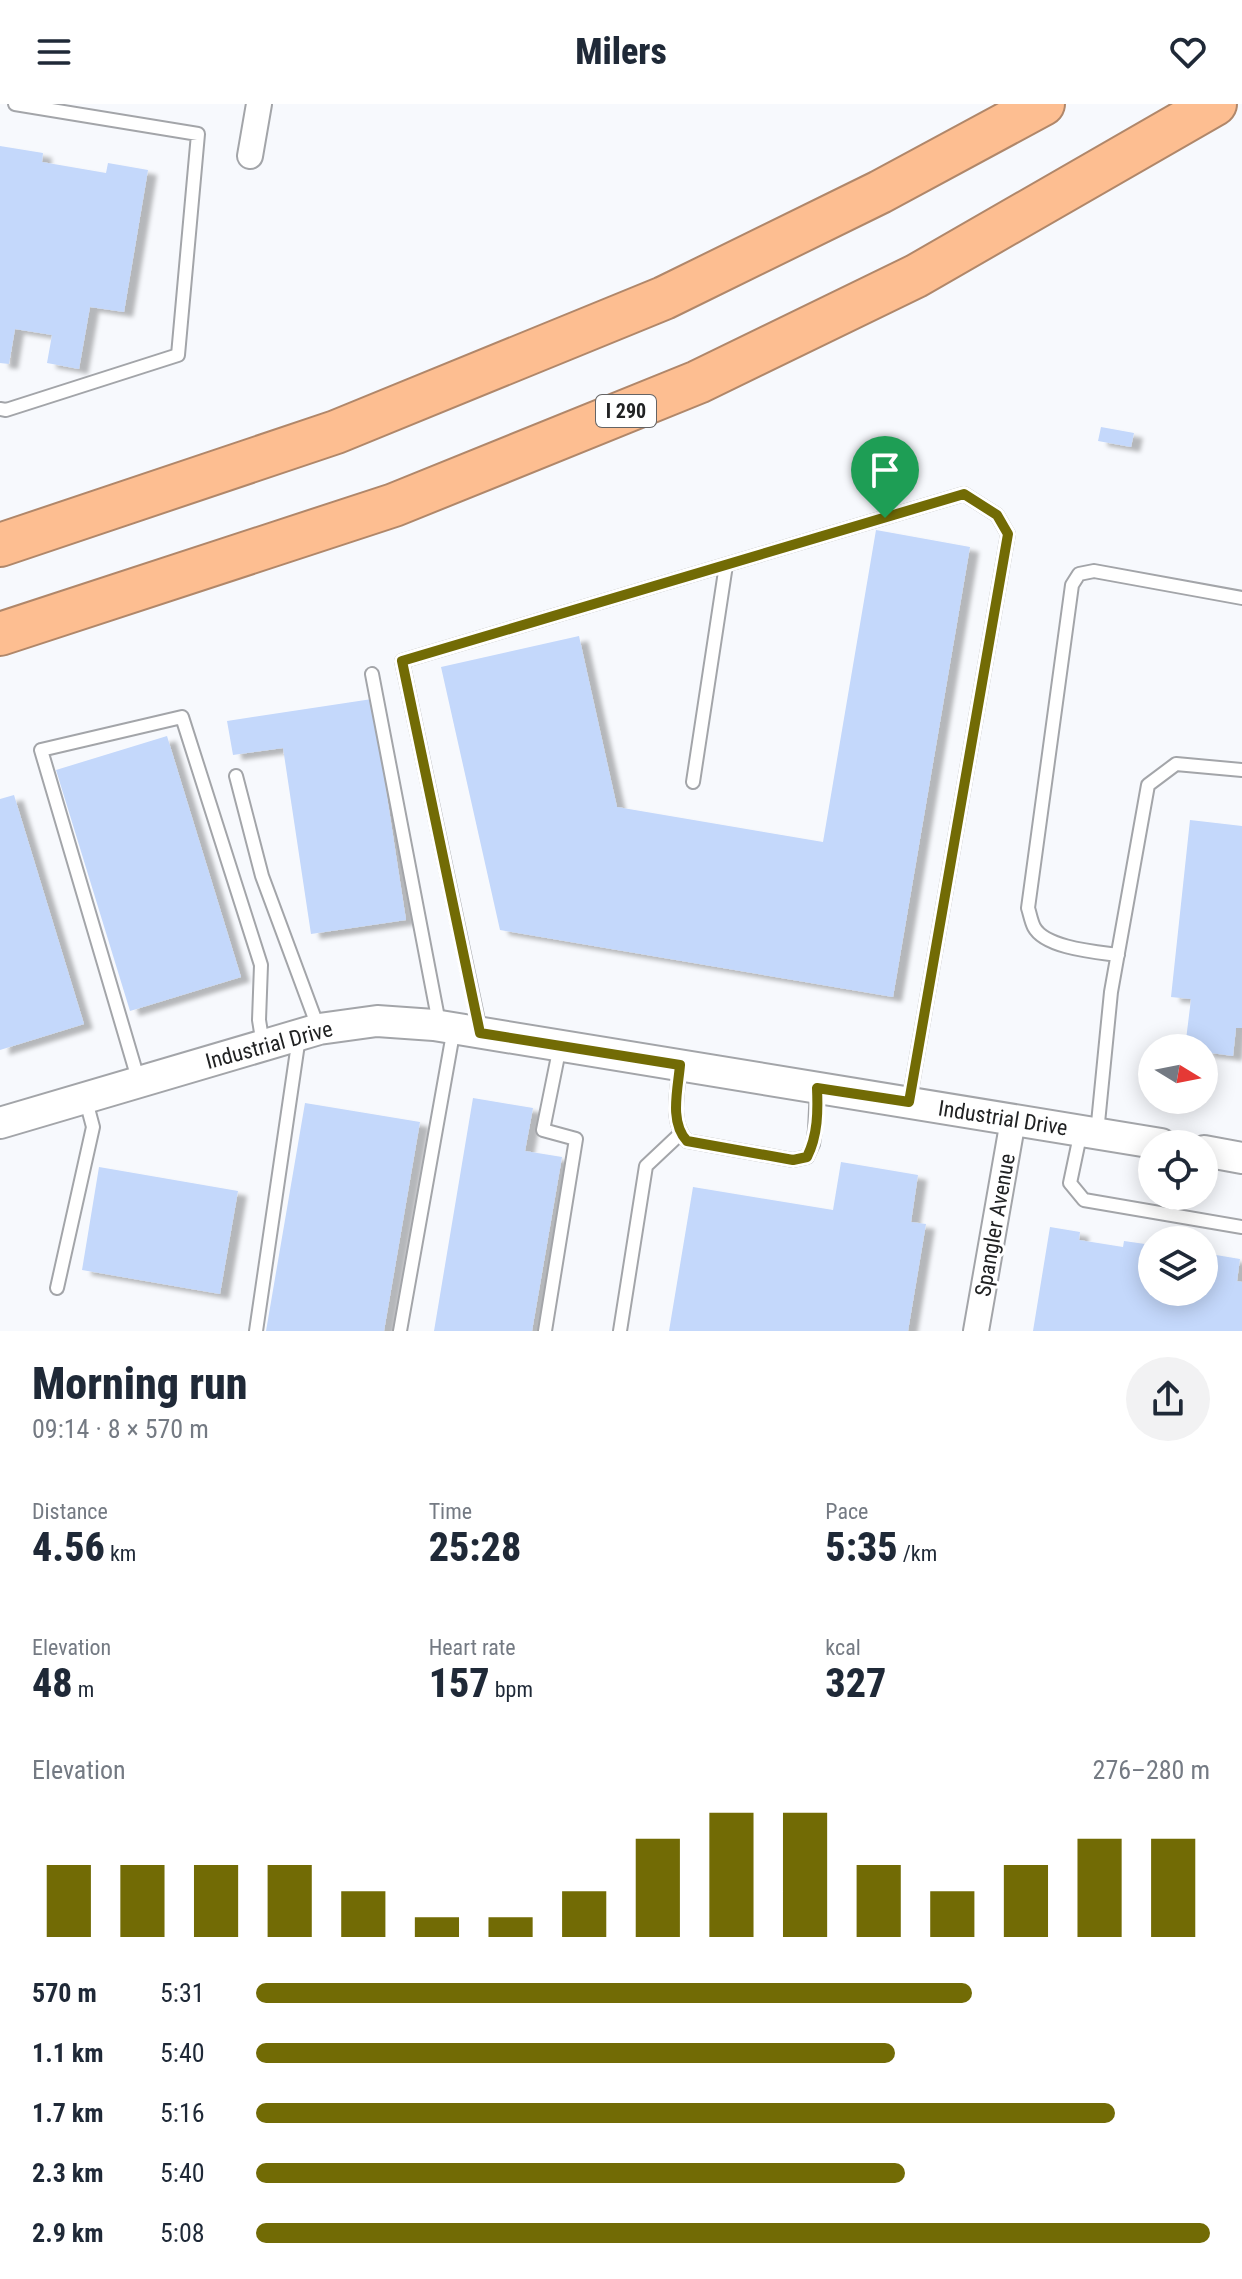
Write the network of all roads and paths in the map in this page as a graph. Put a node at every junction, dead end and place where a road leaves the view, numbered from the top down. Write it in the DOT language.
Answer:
graph roads {
  1 [pos="15,104"];
  2 [pos="259,104"];
  3 [pos="1043,104"];
  4 [pos="1215,104"];
  5 [pos="250,156"];
  6 [pos="0,409"];
  7 [pos="0,545"];
  8 [pos="726,565"];
  9 [pos="1242,598"];
  10 [pos="0,634"];
  11 [pos="372,674"];
  12 [pos="1242,770"];
  13 [pos="236,776"];
  14 [pos="693,782"];
  15 [pos="1118,955"];
  16 [pos="458,1029"];
  17 [pos="309,1031"];
  18 [pos="263,1045"];
  19 [pos="560,1046"];
  20 [pos="680,1065"];
  21 [pos="139,1082"];
  22 [pos="817,1088"];
  23 [pos="85,1097"];
  24 [pos="909,1102"];
  25 [pos="1013,1120"];
  26 [pos="0,1123"];
  27 [pos="1089,1132"];
  28 [pos="680,1134"];
  29 [pos="1138,1140"];
  30 [pos="1218,1154"];
  31 [pos="1242,1158"];
  32 [pos="1242,1227"];
  33 [pos="57,1288"];
  34 [pos="256,1331"];
  35 [pos="400,1331"];
  36 [pos="545,1331"];
  37 [pos="620,1331"];
  38 [pos="976,1331"];
  1 -- 6 [label="lane"];
  2 -- 5 [label="street"];
  3 -- 7 [label="highway"];
  4 -- 10 [label="highway, I 290"];
  8 -- 14 [label="lane"];
  8 -- 16 [label="lane"];
  8 -- 24 [label="lane"];
  9 -- 15 [label="lane"];
  11 -- 16 [label="lane"];
  12 -- 15 [label="lane"];
  13 -- 17 [label="lane"];
  15 -- 27 [label="lane"];
  16 -- 17 [label="street, Industrial Drive"];
  16 -- 19 [label="street, Industrial Drive"];
  16 -- 35 [label="lane"];
  17 -- 18 [label="street, Industrial Drive"];
  17 -- 34 [label="lane"];
  18 -- 21 [label="street, Industrial Drive"];
  18 -- 21 [label="lane"];
  19 -- 20 [label="street, Industrial Drive"];
  19 -- 36 [label="lane"];
  20 -- 22 [label="street, Industrial Drive"];
  20 -- 28 [label="lane"];
  21 -- 23 [label="street, Industrial Drive"];
  22 -- 24 [label="street, Industrial Drive"];
  22 -- 28 [label="lane"];
  23 -- 26 [label="street, Industrial Drive"];
  23 -- 33 [label="lane"];
  24 -- 25 [label="street, Industrial Drive"];
  25 -- 27 [label="street, Industrial Drive"];
  25 -- 38 [label="street, Spangler Avenue"];
  27 -- 29 [label="street, Industrial Drive"];
  27 -- 32 [label="lane"];
  28 -- 37 [label="lane"];
  30 -- 31 [label="street"];
}
